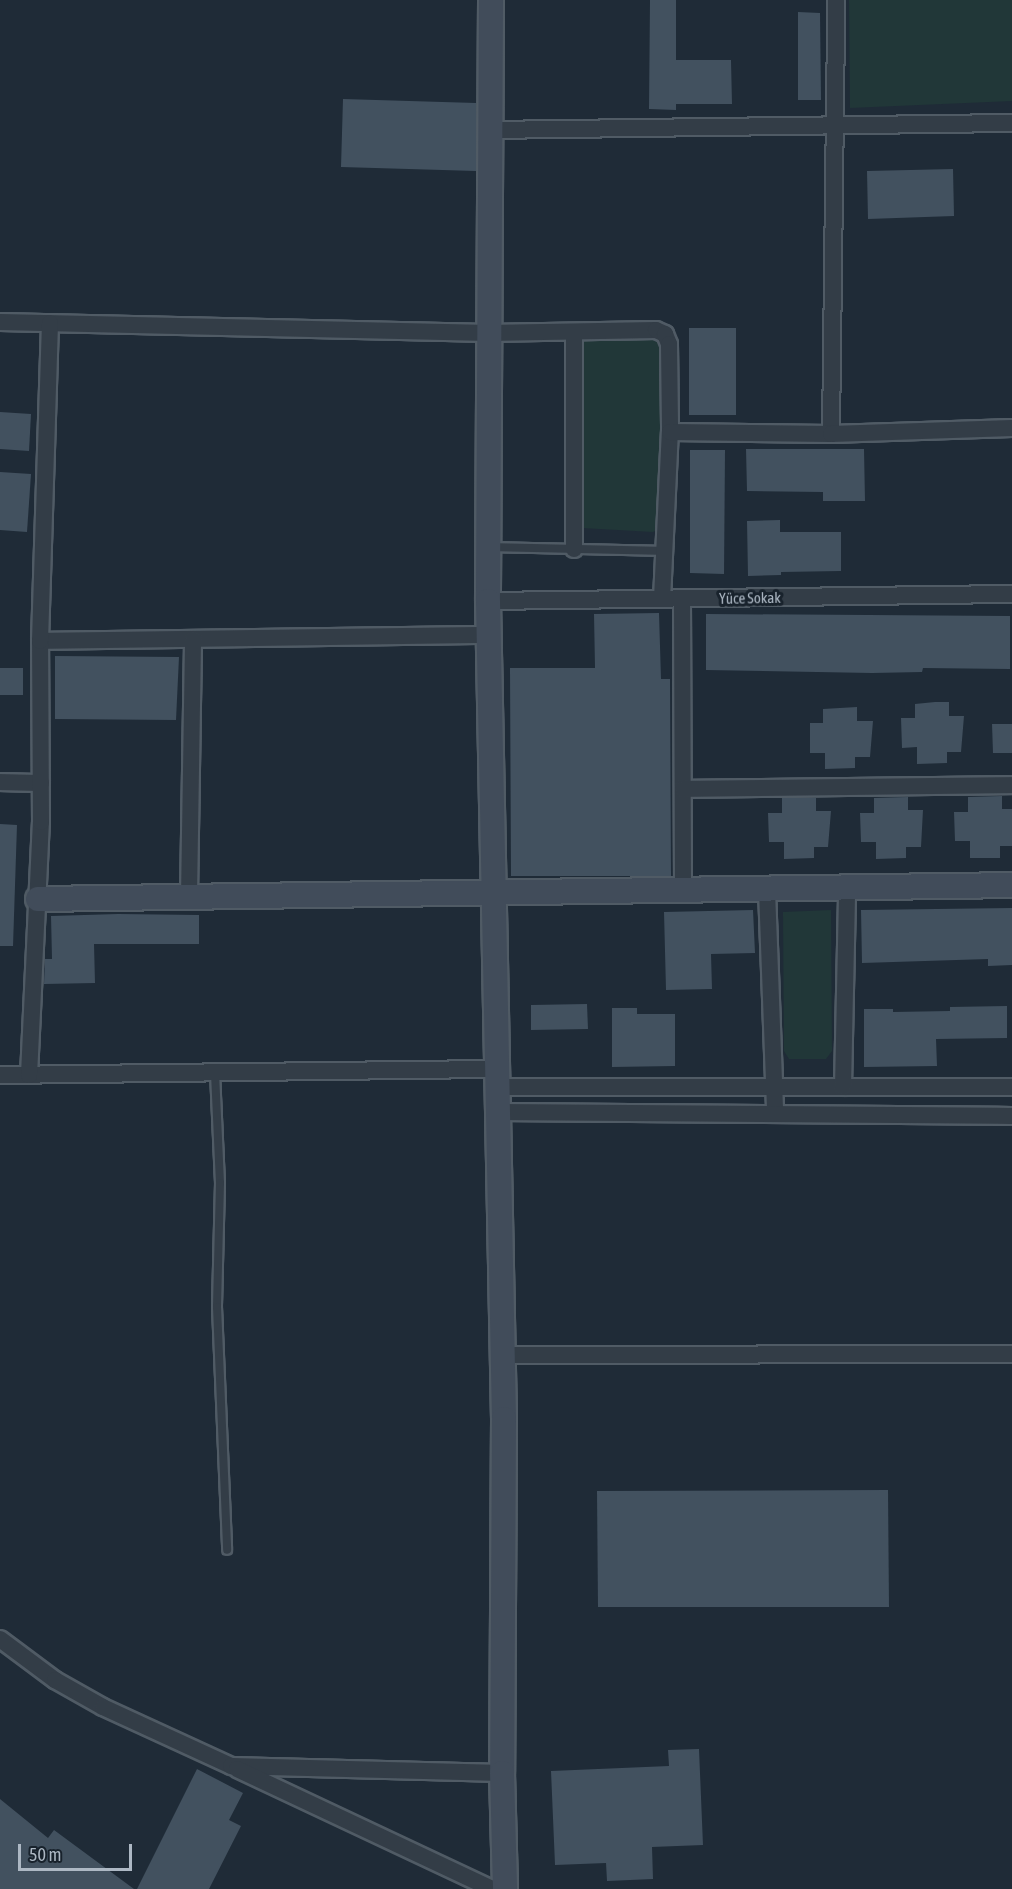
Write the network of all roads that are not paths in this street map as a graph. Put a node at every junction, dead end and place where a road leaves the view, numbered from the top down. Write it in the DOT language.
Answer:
graph roads {
  1 [pos="491,0"];
  2 [pos="836,0"];
  3 [pos="1012,123"];
  4 [pos="834,124"];
  5 [pos="489,130"];
  6 [pos="0,322"];
  7 [pos="50,323"];
  8 [pos="574,332"];
  9 [pos="489,333"];
  10 [pos="1012,428"];
  11 [pos="670,432"];
  12 [pos="831,434"];
  13 [pos="488,547"];
  14 [pos="574,549"];
  15 [pos="664,551"];
  16 [pos="1012,594"];
  17 [pos="662,599"];
  18 [pos="682,599"];
  19 [pos="488,601"];
  20 [pos="488,635"];
  21 [pos="193,639"];
  22 [pos="40,641"];
  23 [pos="0,782"];
  24 [pos="41,783"];
  25 [pos="1012,785"];
  26 [pos="683,789"];
  27 [pos="1012,885"];
  28 [pos="847,888"];
  29 [pos="767,890"];
  30 [pos="683,891"];
  31 [pos="494,893"];
  32 [pos="189,897"];
  33 [pos="38,899"];
  34 [pos="215,1073"];
  35 [pos="29,1075"];
  36 [pos="0,1076"];
  37 [pos="497,1078"];
  38 [pos="774,1087"];
  39 [pos="843,1087"];
  40 [pos="1012,1087"];
  41 [pos="496,1112"];
  42 [pos="775,1113"];
  43 [pos="1012,1116"];
  44 [pos="1012,1354"];
  45 [pos="502,1355"];
  46 [pos="227,1550"];
  47 [pos="0,1639"];
  48 [pos="231,1766"];
  49 [pos="502,1773"];
  50 [pos="492,1889"];
  51 [pos="506,1889"];
  1 -- 5 [label="street"];
  2 -- 4 [label="street"];
  3 -- 4 [label="street"];
  4 -- 5 [label="street"];
  4 -- 12 [label="street"];
  5 -- 9 [label="street"];
  6 -- 7 [label="street"];
  7 -- 9 [label="street"];
  7 -- 22 [label="street"];
  8 -- 9 [label="street"];
  8 -- 11 [label="street"];
  8 -- 14 [label="street"];
  9 -- 13 [label="street"];
  10 -- 12 [label="street"];
  11 -- 12 [label="street"];
  11 -- 15 [label="street"];
  13 -- 14 [label="lane"];
  13 -- 19 [label="street"];
  14 -- 15 [label="lane"];
  15 -- 17 [label="street"];
  16 -- 18 [label="street, Yüce Sokak"];
  17 -- 18 [label="street, Yüce Sokak"];
  17 -- 19 [label="street, Yüce Sokak"];
  18 -- 26 [label="street"];
  19 -- 20 [label="street"];
  20 -- 21 [label="street"];
  20 -- 31 [label="street"];
  21 -- 22 [label="street"];
  21 -- 32 [label="street"];
  22 -- 24 [label="street"];
  23 -- 24 [label="street"];
  24 -- 33 [label="street"];
  25 -- 26 [label="street"];
  26 -- 30 [label="street"];
  27 -- 28 [label="street"];
  28 -- 29 [label="street"];
  28 -- 39 [label="street"];
  29 -- 30 [label="street"];
  29 -- 38 [label="street"];
  30 -- 31 [label="street"];
  31 -- 32 [label="street"];
  31 -- 37 [label="street"];
  32 -- 33 [label="street"];
  33 -- 35 [label="street"];
  34 -- 35 [label="street"];
  34 -- 37 [label="street"];
  34 -- 46 [label="lane"];
  35 -- 36 [label="street"];
  37 -- 38 [label="street"];
  37 -- 41 [label="street"];
  38 -- 39 [label="street"];
  38 -- 42 [label="street"];
  39 -- 40 [label="street"];
  41 -- 42 [label="street"];
  41 -- 45 [label="street"];
  42 -- 43 [label="street"];
  44 -- 45 [label="street"];
  45 -- 49 [label="street"];
  47 -- 48 [label="street"];
  48 -- 49 [label="street"];
  48 -- 50 [label="street"];
  49 -- 51 [label="street"];
}
